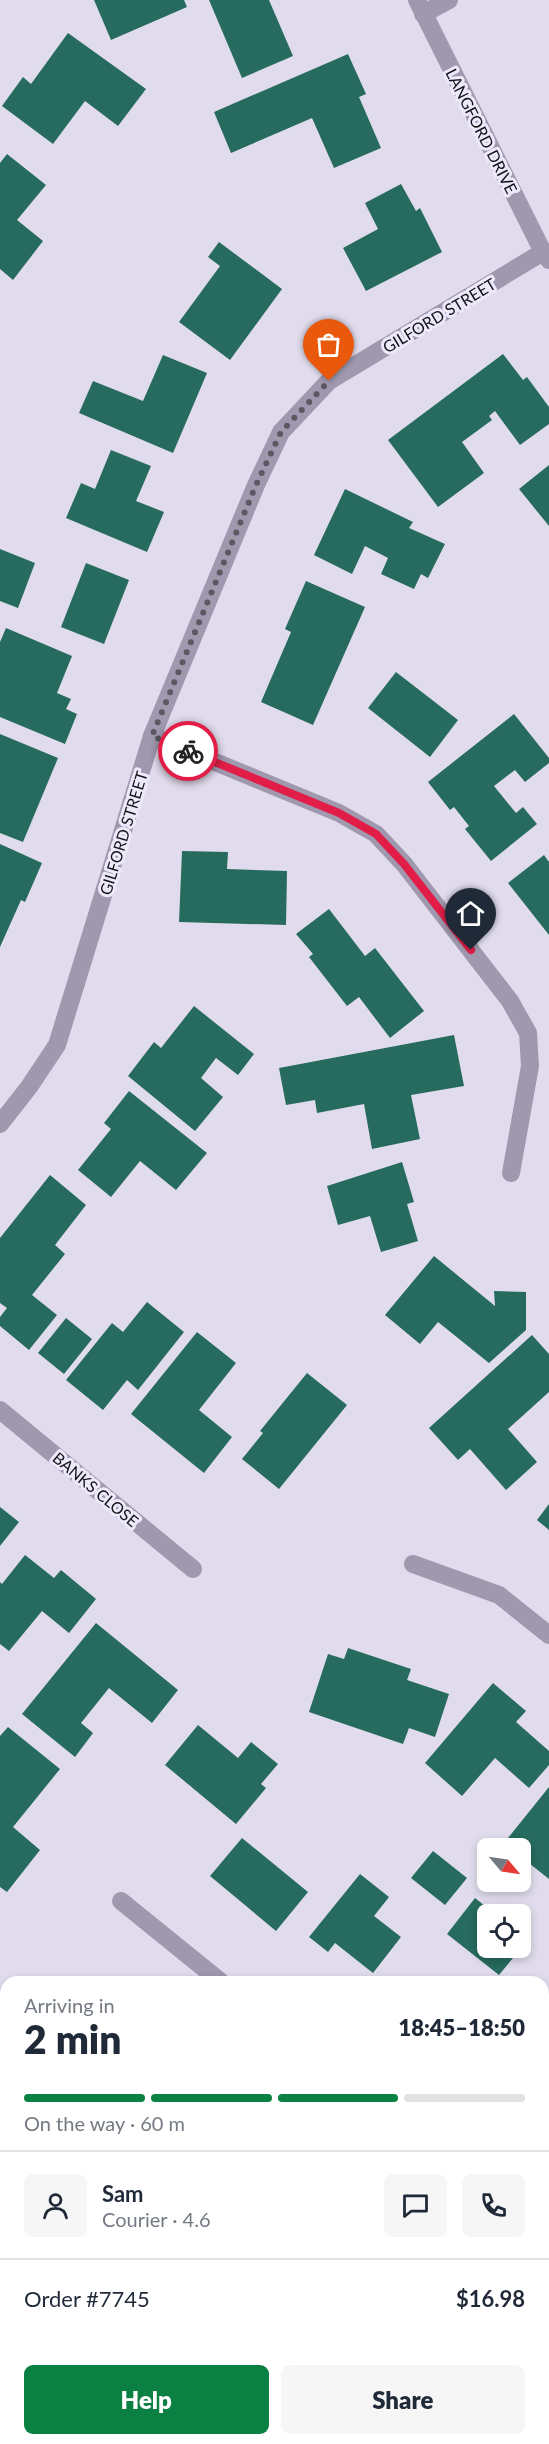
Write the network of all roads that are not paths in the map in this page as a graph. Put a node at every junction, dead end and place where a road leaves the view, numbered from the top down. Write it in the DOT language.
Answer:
graph roads {
  1 [pos="449,0"];
  2 [pos="420,7"];
  3 [pos="546,256"];
  4 [pos="152,736"];
  5 [pos="0,1124"];
  6 [pos="511,1173"];
  7 [pos="0,1410"];
  8 [pos="413,1564"];
  9 [pos="193,1569"];
  10 [pos="549,1635"];
  11 [pos="121,1901"];
  12 [pos="214,1976"];
  1 -- 2 [label="street"];
  2 -- 3 [label="street, LANGFORD DRIVE"];
  3 -- 4 [label="street, GILFORD STREET"];
  4 -- 5 [label="street, GILFORD STREET"];
  4 -- 6 [label="street"];
  7 -- 9 [label="street, BANKS CLOSE"];
  8 -- 10 [label="street"];
  11 -- 12 [label="street"];
}
